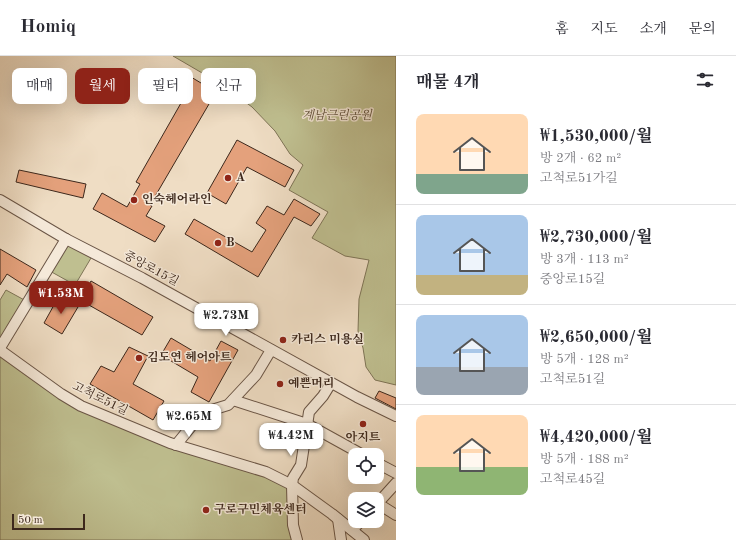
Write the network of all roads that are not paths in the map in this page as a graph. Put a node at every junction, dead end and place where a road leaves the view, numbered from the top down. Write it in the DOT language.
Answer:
graph roads {
  1 [pos="0,200"];
  2 [pos="66,239"];
  3 [pos="0,349"];
  4 [pos="271,350"];
  5 [pos="331,383"];
  6 [pos="233,400"];
  7 [pos="396,416"];
  8 [pos="308,424"];
  9 [pos="176,445"];
  10 [pos="351,448"];
  11 [pos="384,467"];
  12 [pos="396,473"];
  13 [pos="396,484"];
  14 [pos="292,485"];
  15 [pos="384,497"];
  16 [pos="384,508"];
  17 [pos="396,515"];
  18 [pos="338,519"];
  19 [pos="352,530"];
  20 [pos="297,540"];
  21 [pos="341,540"];
  22 [pos="364,540"];
  1 -- 2 [label="street, 중앙로15길"];
  2 -- 3 [label="street"];
  2 -- 4 [label="street, 중앙로15길"];
  3 -- 9 [label="street, 고척로51길"];
  4 -- 5 [label="street, 중앙로15길"];
  4 -- 6 [label="street"];
  5 -- 7 [label="street, 중앙로15길"];
  5 -- 8 [label="street"];
  6 -- 8 [label="street"];
  6 -- 9 [label="street"];
  8 -- 10 [label="street"];
  8 -- 14 [label="street"];
  9 -- 14 [label="street, 고척로51길"];
  11 -- 12 [label="street"];
  13 -- 15 [label="street"];
  14 -- 18 [label="street, 고척로51길"];
  14 -- 20 [label="street"];
  16 -- 17 [label="street"];
  18 -- 19 [label="street, 고척로51길"];
  18 -- 21 [label="street"];
  19 -- 22 [label="street, 고척로51길"];
}
